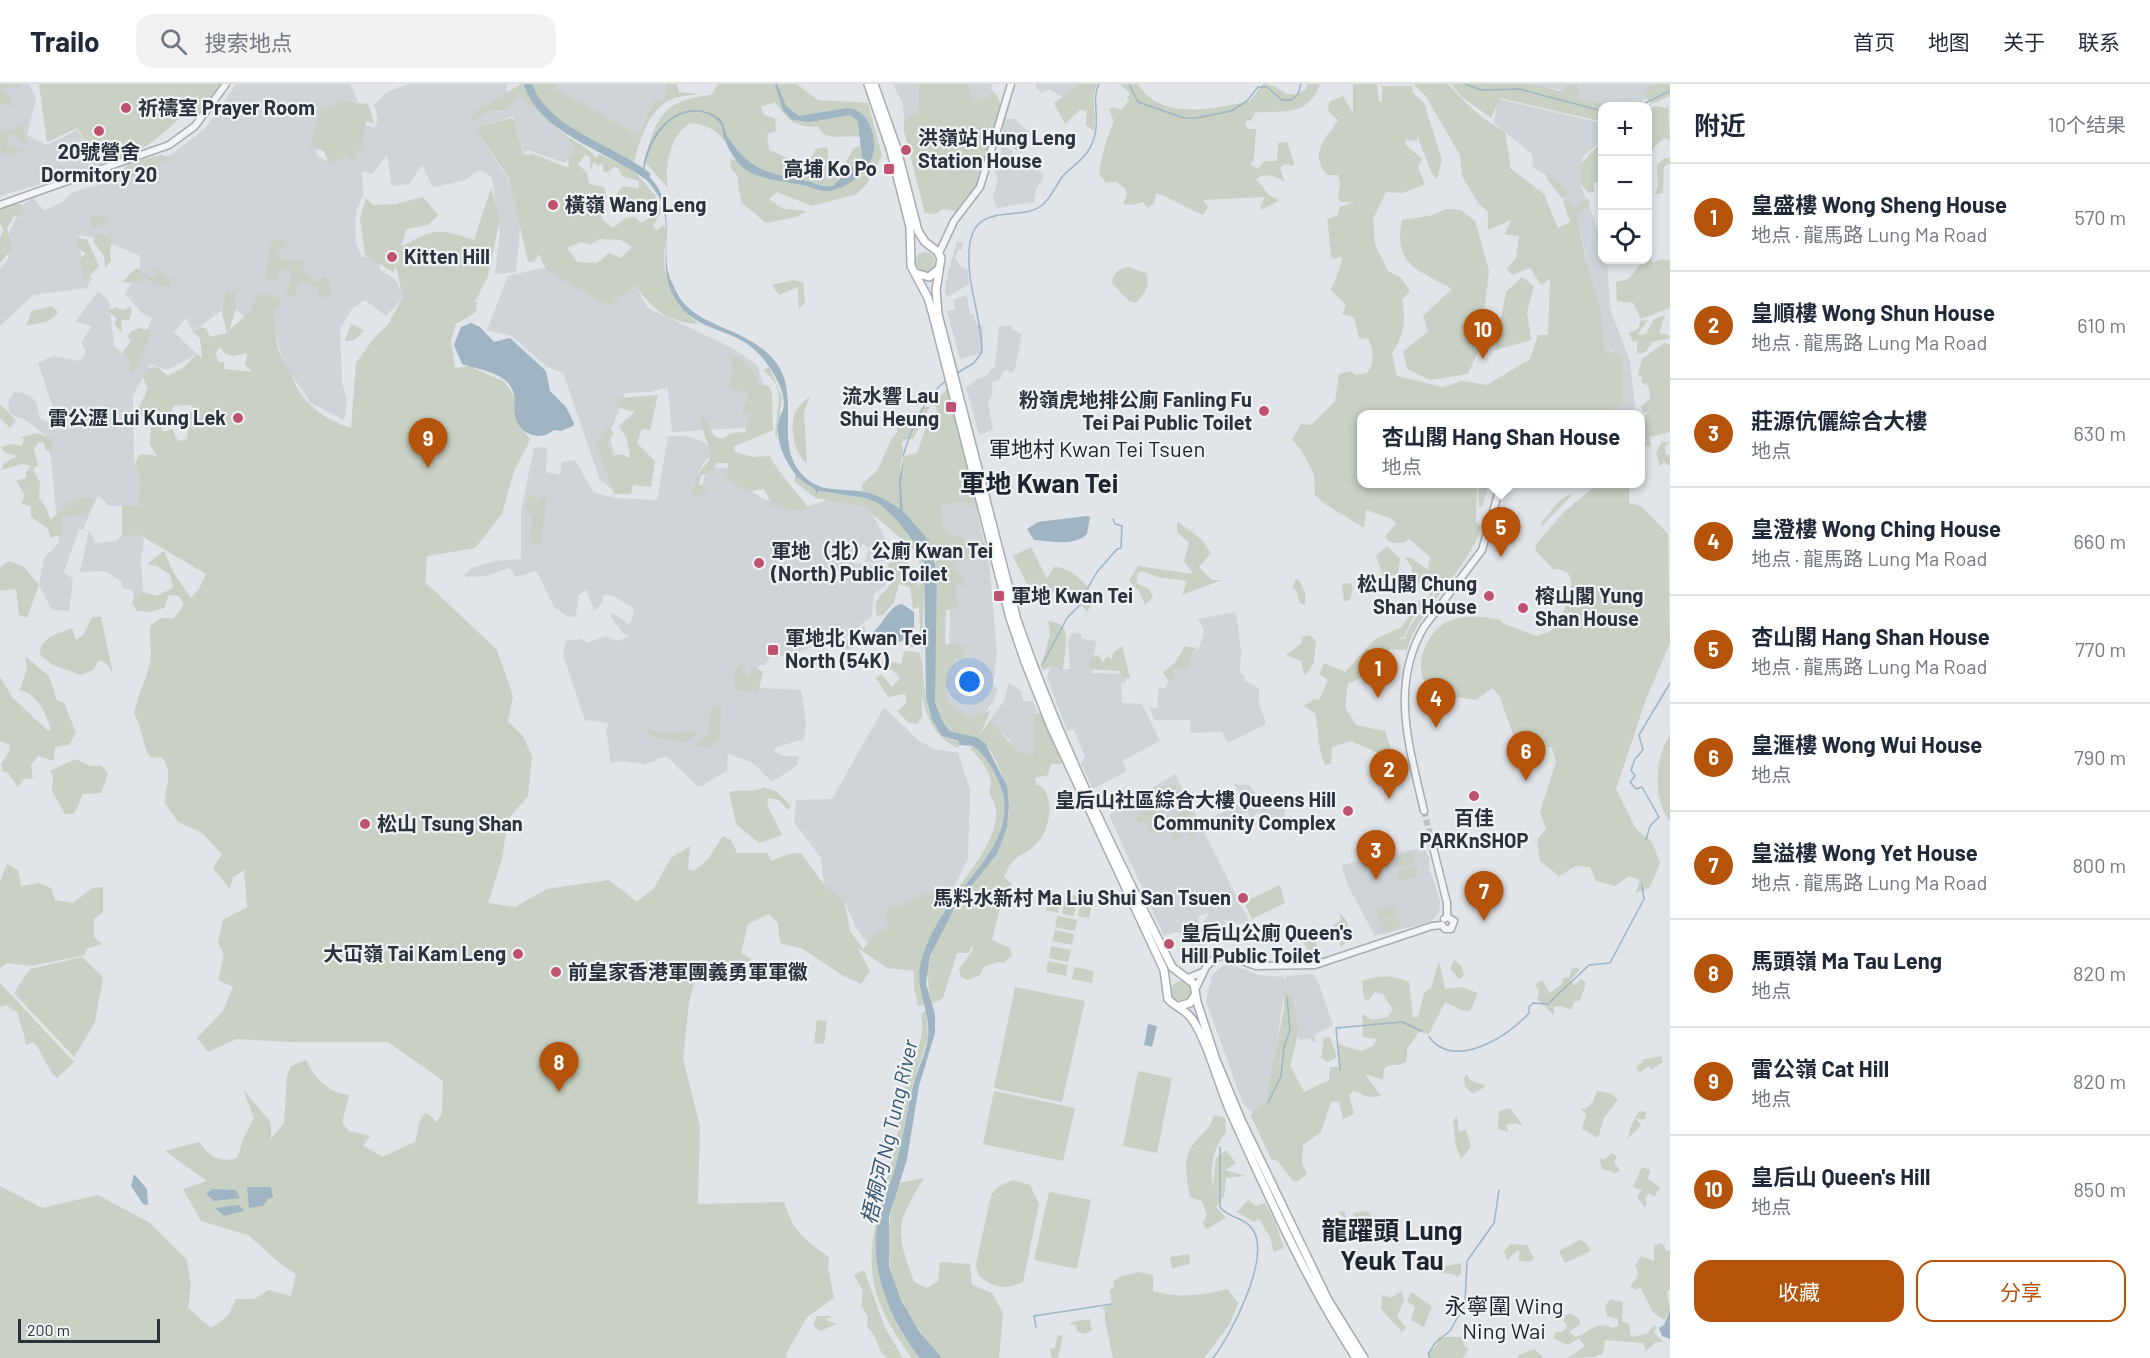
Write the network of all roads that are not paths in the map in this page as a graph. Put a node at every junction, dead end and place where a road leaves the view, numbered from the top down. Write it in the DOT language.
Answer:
graph roads {
  1 [pos="226,84"];
  2 [pos="868,84"];
  3 [pos="874,84"];
  4 [pos="1011,84"];
  5 [pos="0,205"];
  6 [pos="931,247"];
  7 [pos="939,253"];
  8 [pos="910,258"];
  9 [pos="940,267"];
  10 [pos="914,272"];
  11 [pos="951,372"];
  12 [pos="955,387"];
  13 [pos="1500,488"];
  14 [pos="1424,811"];
  15 [pos="1433,847"];
  16 [pos="1447,917"];
  17 [pos="1442,925"];
  18 [pos="1203,972"];
  19 [pos="1184,977"];
  20 [pos="1168,983"];
  21 [pos="1196,992"];
  22 [pos="1179,1006"];
  23 [pos="1356,1358"];
  24 [pos="1364,1358"];
  1 -- 5 [label="street"];
  2 -- 8 [label="main road"];
  3 -- 6 [label="main road"];
  4 -- 7 [label="street"];
  6 -- 7 [label="main road"];
  6 -- 8 [label="main road"];
  7 -- 9 [label="main road"];
  8 -- 10 [label="main road"];
  9 -- 10 [label="main road"];
  9 -- 11 [label="main road"];
  10 -- 11 [label="main road"];
  11 -- 12 [label="main road"];
  12 -- 19 [label="main road"];
  12 -- 20 [label="main road"];
  13 -- 14 [label="street"];
  15 -- 16 [label="street"];
  16 -- 17 [label="street"];
  16 -- 17 [label="street"];
  17 -- 18 [label="street"];
  18 -- 19 [label="street"];
  18 -- 21 [label="street"];
  19 -- 20 [label="main road"];
  19 -- 21 [label="main road"];
  20 -- 22 [label="main road"];
  21 -- 22 [label="main road"];
  21 -- 24 [label="main road"];
  22 -- 23 [label="main road"];
}
